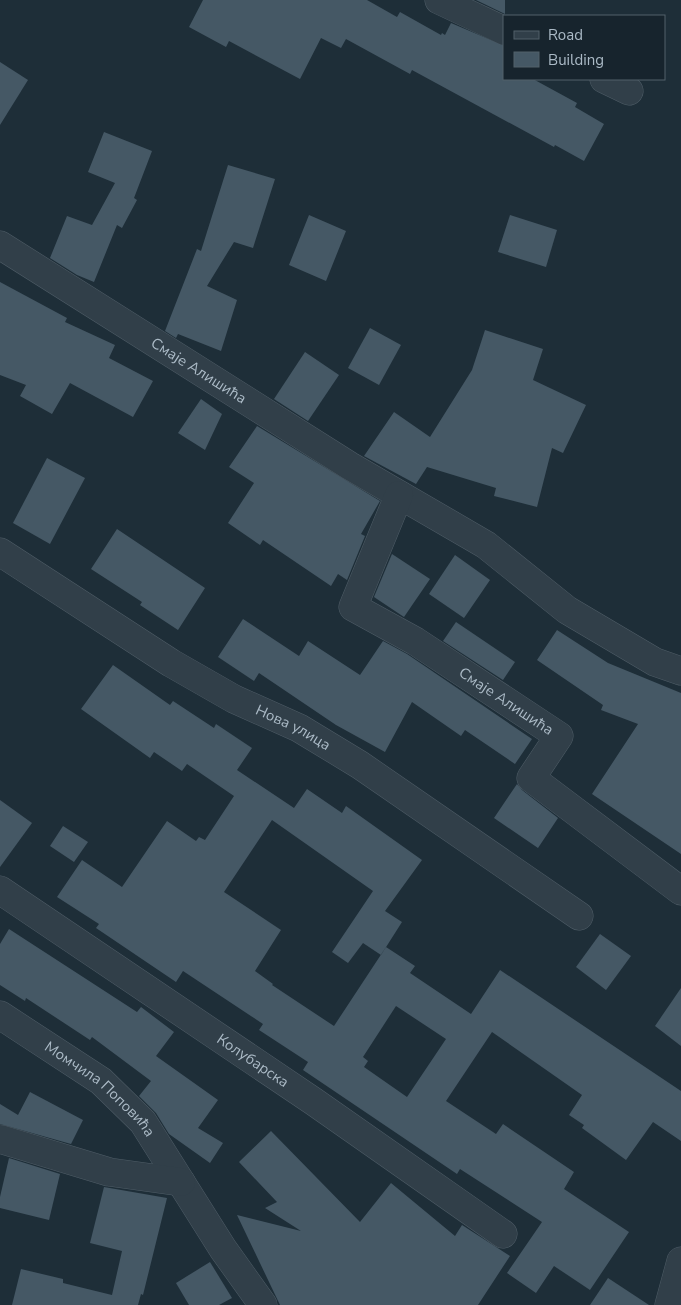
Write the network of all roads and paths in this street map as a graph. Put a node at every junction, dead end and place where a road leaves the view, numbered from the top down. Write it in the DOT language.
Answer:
graph roads {
  1 [pos="439,0"];
  2 [pos="503,30"];
  3 [pos="606,80"];
  4 [pos="629,91"];
  5 [pos="0,245"];
  6 [pos="399,495"];
  7 [pos="0,552"];
  8 [pos="681,672"];
  9 [pos="0,890"];
  10 [pos="681,891"];
  11 [pos="579,916"];
  12 [pos="0,1015"];
  13 [pos="0,1139"];
  14 [pos="182,1182"];
  15 [pos="503,1234"];
  16 [pos="681,1261"];
  17 [pos="263,1305"];
  18 [pos="669,1305"];
  1 -- 2 [label="street"];
  3 -- 4 [label="street"];
  5 -- 6 [label="street, Смаје Алишића"];
  6 -- 8 [label="street, Смаје Алишића"];
  6 -- 10 [label="street, Смаје Алишића"];
  7 -- 11 [label="street, Нова улица"];
  9 -- 15 [label="street, Колубарска"];
  12 -- 14 [label="street, Момчила Поповића"];
  13 -- 14 [label="street"];
  14 -- 17 [label="street, Момчила Поповића"];
  16 -- 18 [label="street"];
}
